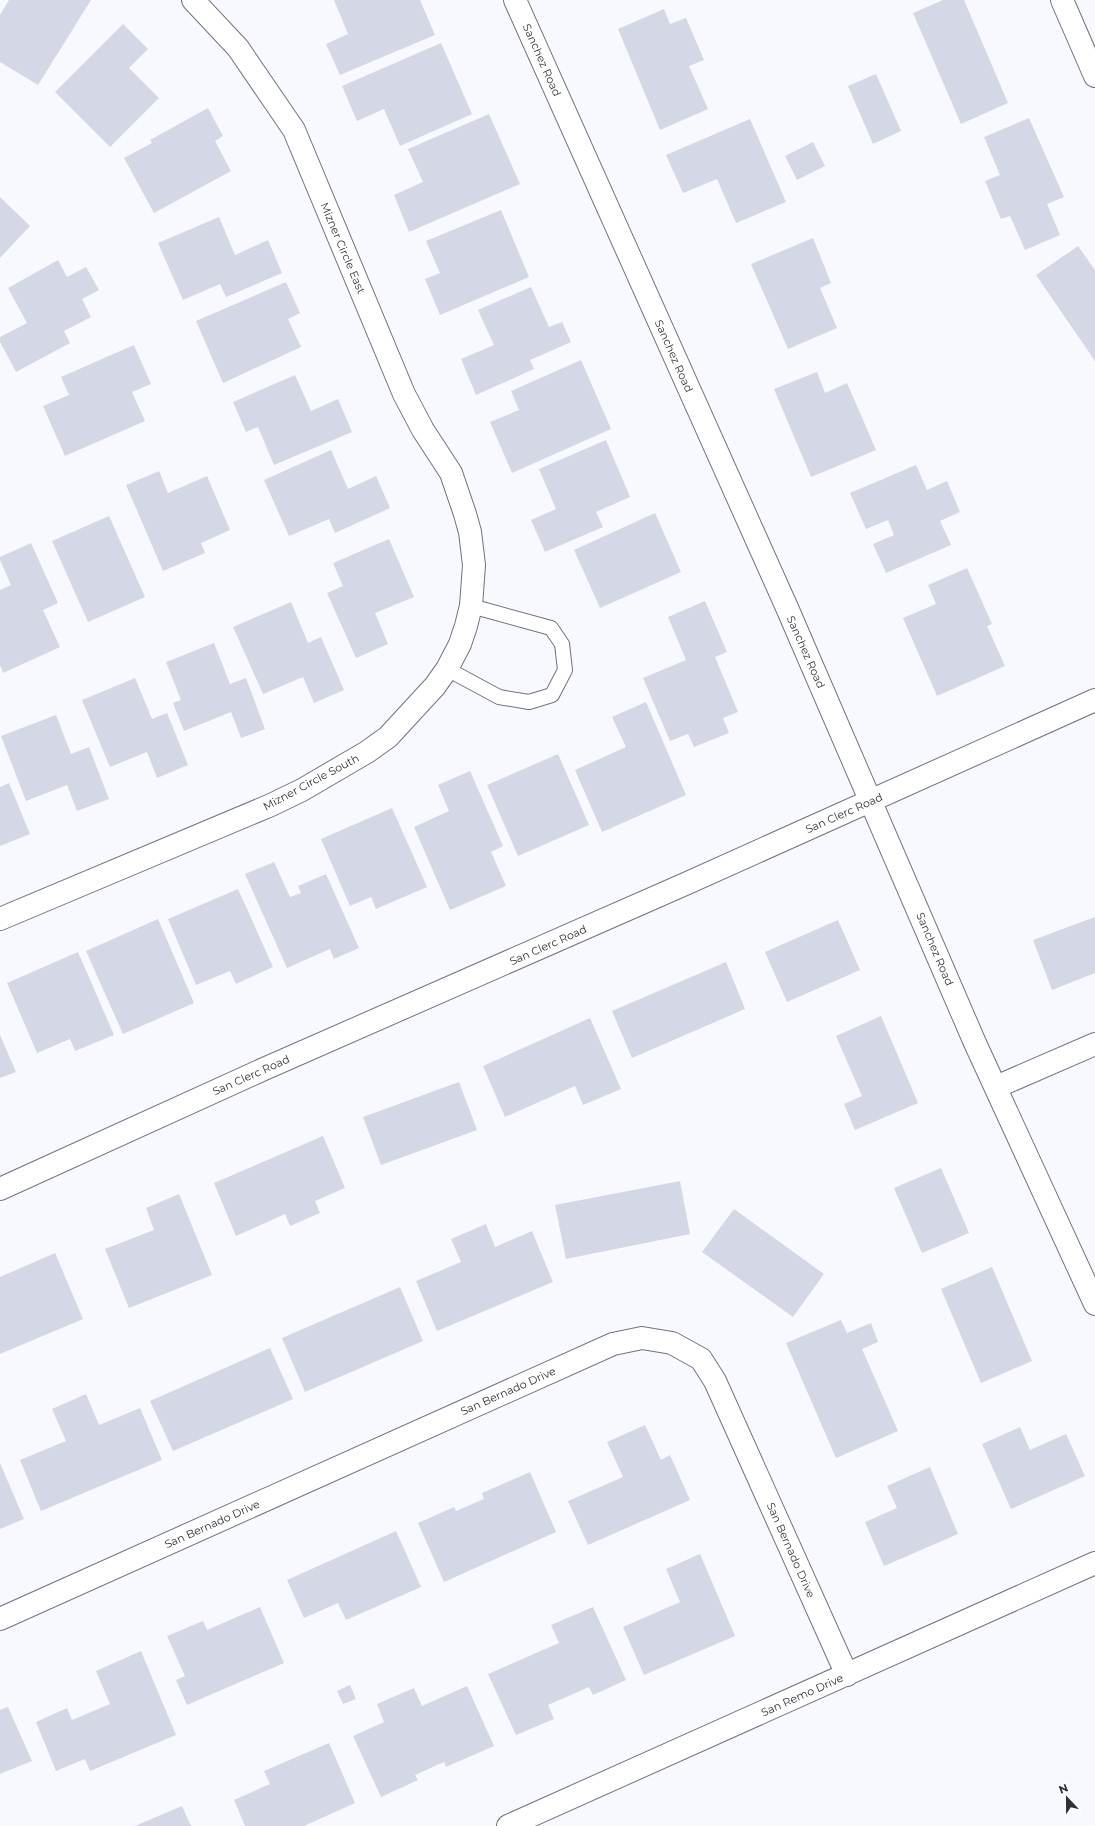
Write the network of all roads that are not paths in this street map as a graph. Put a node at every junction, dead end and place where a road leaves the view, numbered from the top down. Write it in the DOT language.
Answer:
graph roads {
  1 [pos="193,0"];
  2 [pos="515,0"];
  3 [pos="1062,0"];
  4 [pos="1095,76"];
  5 [pos="465,514"];
  6 [pos="471,606"];
  7 [pos="447,669"];
  8 [pos="1095,700"];
  9 [pos="871,801"];
  10 [pos="0,919"];
  11 [pos="1095,1044"];
  12 [pos="996,1087"];
  13 [pos="0,1189"];
  14 [pos="1095,1304"];
  15 [pos="1095,1563"];
  16 [pos="0,1619"];
  17 [pos="847,1675"];
  18 [pos="508,1826"];
  1 -- 5 [label="street, Mizner Circle East"];
  2 -- 9 [label="street, Sanchez Road"];
  3 -- 4 [label="street"];
  5 -- 6 [label="street, Mizner Circle South"];
  6 -- 7 [label="street, Mizner Circle South"];
  6 -- 7 [label="lane"];
  7 -- 10 [label="street, Mizner Circle South"];
  8 -- 9 [label="street, San Clerc Road"];
  9 -- 12 [label="street, Sanchez Road"];
  9 -- 13 [label="street, San Clerc Road"];
  11 -- 12 [label="street"];
  12 -- 14 [label="street, Sanchez Road"];
  15 -- 17 [label="street, San Remo Drive"];
  16 -- 17 [label="street, San Bernado Drive"];
  17 -- 18 [label="street, San Remo Drive"];
}
